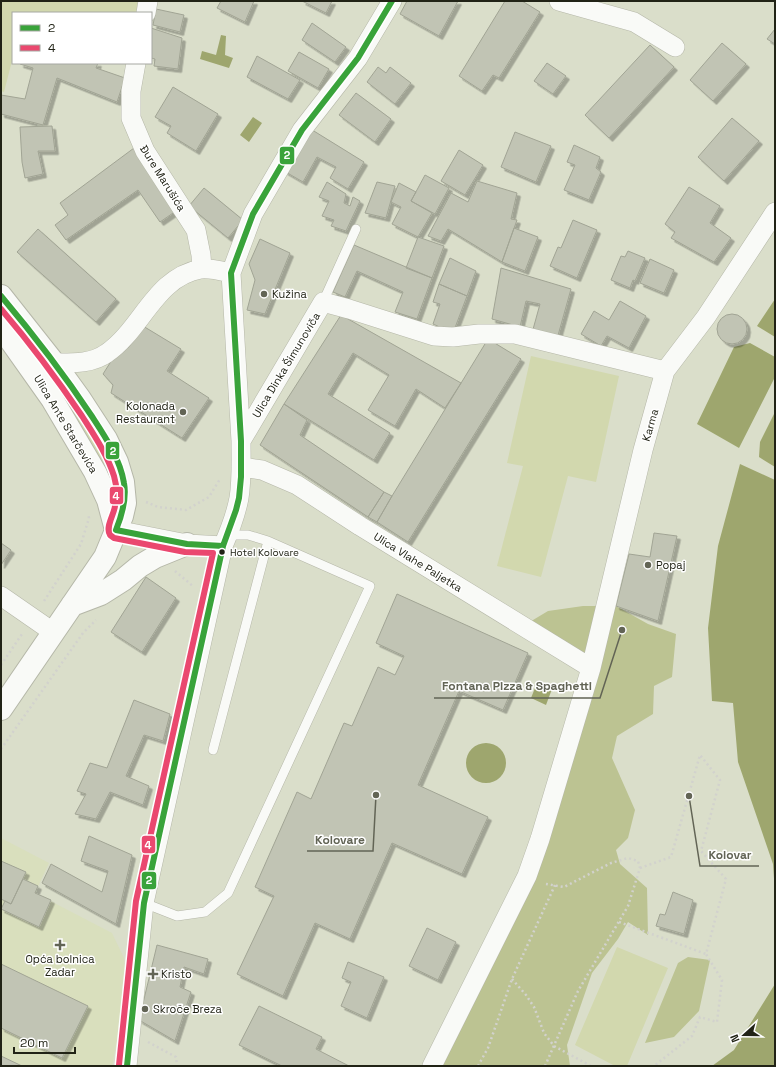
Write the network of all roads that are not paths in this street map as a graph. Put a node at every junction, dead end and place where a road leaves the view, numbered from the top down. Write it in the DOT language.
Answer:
graph roads {
  1 [pos="148,1"];
  2 [pos="392,1"];
  3 [pos="559,1"];
  4 [pos="146,12"];
  5 [pos="675,47"];
  6 [pos="136,64"];
  7 [pos="775,212"];
  8 [pos="356,229"];
  9 [pos="202,269"];
  10 [pos="231,272"];
  11 [pos="1,296"];
  12 [pos="323,302"];
  13 [pos="1,327"];
  14 [pos="54,363"];
  15 [pos="665,371"];
  16 [pos="241,441"];
  17 [pos="241,467"];
  18 [pos="116,530"];
  19 [pos="226,540"];
  20 [pos="268,541"];
  21 [pos="187,544"];
  22 [pos="1,596"];
  23 [pos="72,605"];
  24 [pos="53,632"];
  25 [pos="591,668"];
  26 [pos="1,709"];
  27 [pos="213,750"];
  28 [pos="144,903"];
  29 [pos="127,1066"];
  30 [pos="432,1066"];
  1 -- 4 [label="street"];
  2 -- 10 [label="street"];
  3 -- 5 [label="street"];
  6 -- 9 [label="street, Đure Marušića"];
  7 -- 15 [label="street, Karma"];
  8 -- 12 [label="lane"];
  9 -- 10 [label="street"];
  9 -- 14 [label="street"];
  10 -- 16 [label="street"];
  11 -- 14 [label="main road, Ulica Ante Starčevića"];
  12 -- 15 [label="street, Ulica Dinka Šimunoviča"];
  12 -- 16 [label="street, Ulica Dinka Šimunoviča"];
  13 -- 18 [label="main road, Ulica Ante Starčevića"];
  14 -- 18 [label="main road, Ulica Ante Starčevića"];
  15 -- 25 [label="street, Karma"];
  16 -- 17 [label="street"];
  17 -- 19 [label="street"];
  17 -- 25 [label="street, Ulica Vlahe Paljetka"];
  18 -- 21 [label="street"];
  18 -- 23 [label="main road, Ulica Ante Starčevića"];
  19 -- 20 [label="lane"];
  19 -- 21 [label="street"];
  19 -- 28 [label="street"];
  20 -- 27 [label="lane"];
  20 -- 28 [label="lane"];
  21 -- 23 [label="main road"];
  22 -- 24 [label="street"];
  23 -- 24 [label="main road, Ulica Ante Starčevića"];
  24 -- 26 [label="main road, Ulica Ante Starčevića"];
  25 -- 30 [label="street, Karma"];
  28 -- 29 [label="street"];
}
